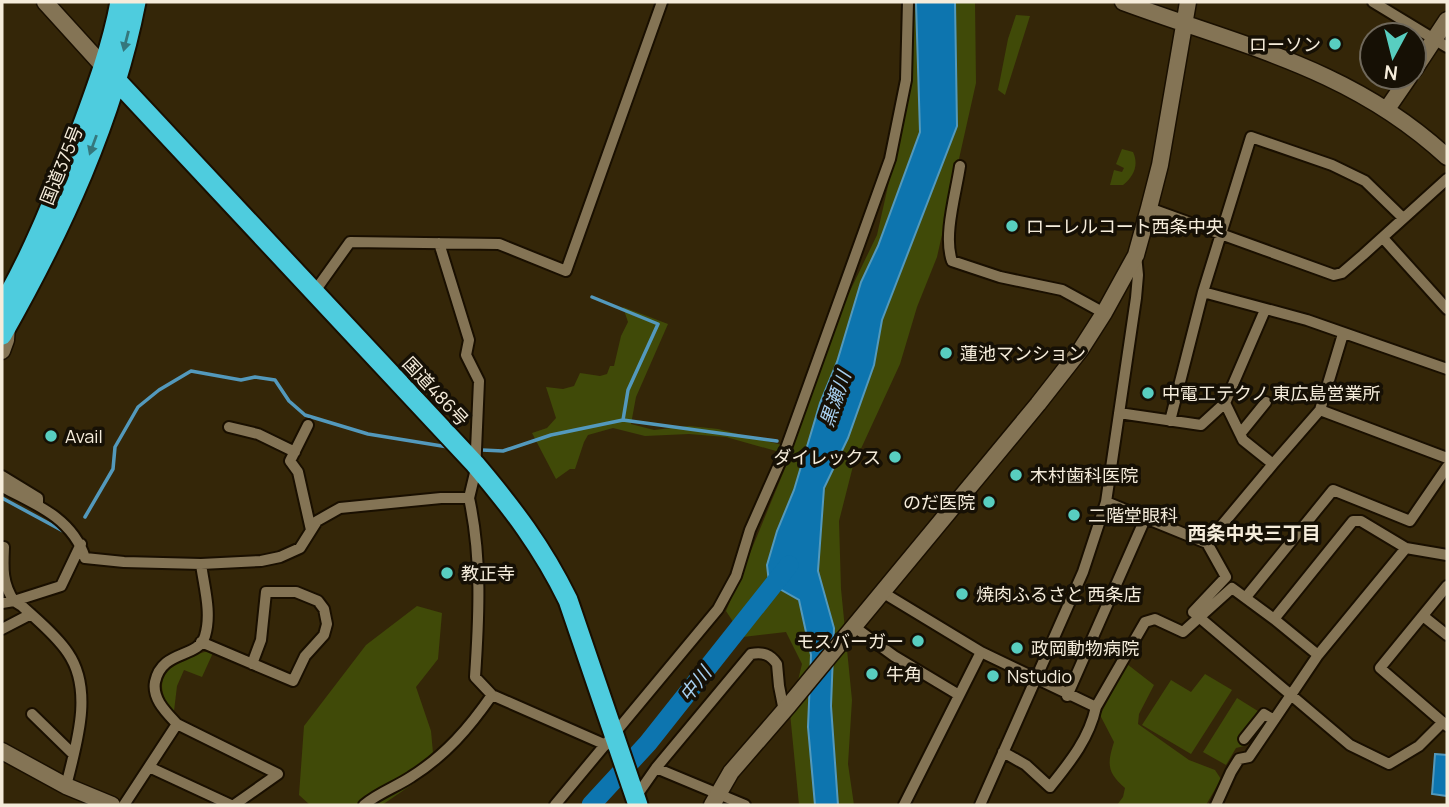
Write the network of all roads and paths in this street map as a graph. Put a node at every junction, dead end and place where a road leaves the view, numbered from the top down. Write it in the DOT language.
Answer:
graph roads {
  1 [pos="45,2"];
  2 [pos="120,2"];
  3 [pos="136,2"];
  4 [pos="662,2"];
  5 [pos="908,2"];
  6 [pos="1123,2"];
  7 [pos="1188,2"];
  8 [pos="1373,2"];
  9 [pos="1447,20"];
  10 [pos="1185,23"];
  11 [pos="1442,43"];
  12 [pos="1428,56"];
  13 [pos="110,74"];
  14 [pos="1399,91"];
  15 [pos="1387,109"];
  16 [pos="1447,157"];
  17 [pos="960,166"];
  18 [pos="1447,178"];
  19 [pos="1149,208"];
  20 [pos="1402,218"];
  21 [pos="1220,234"];
  22 [pos="1383,238"];
  23 [pos="439,243"];
  24 [pos="1136,255"];
  25 [pos="315,291"];
  26 [pos="1203,292"];
  27 [pos="2,306"];
  28 [pos="1447,309"];
  29 [pos="1265,310"];
  30 [pos="1104,313"];
  31 [pos="5,330"];
  32 [pos="1343,334"];
  33 [pos="2,351"];
  34 [pos="1447,369"];
  35 [pos="1266,402"];
  36 [pos="1224,403"];
  37 [pos="1320,410"];
  38 [pos="1119,413"];
  39 [pos="1170,421"];
  40 [pos="308,425"];
  41 [pos="229,427"];
  42 [pos="1240,433"];
  43 [pos="295,452"];
  44 [pos="1447,458"];
  45 [pos="475,464"];
  46 [pos="1273,464"];
  47 [pos="1447,467"];
  48 [pos="2,476"];
  49 [pos="2,487"];
  50 [pos="469,498"];
  51 [pos="1105,502"];
  52 [pos="38,505"];
  53 [pos="1145,519"];
  54 [pos="311,530"];
  55 [pos="81,544"];
  56 [pos="1207,544"];
  57 [pos="4,547"];
  58 [pos="1406,548"];
  59 [pos="1447,555"];
  60 [pos="201,564"];
  61 [pos="1447,586"];
  62 [pos="882,592"];
  63 [pos="1246,597"];
  64 [pos="8,602"];
  65 [pos="31,614"];
  66 [pos="1423,616"];
  67 [pos="1198,617"];
  68 [pos="1274,619"];
  69 [pos="853,626"];
  70 [pos="2,629"];
  71 [pos="1447,635"];
  72 [pos="201,642"];
  73 [pos="981,652"];
  74 [pos="1318,655"];
  75 [pos="252,664"];
  76 [pos="1036,679"];
  77 [pos="492,695"];
  78 [pos="959,695"];
  79 [pos="1067,695"];
  80 [pos="1292,695"];
  81 [pos="787,708"];
  82 [pos="1096,708"];
  83 [pos="32,714"];
  84 [pos="1274,720"];
  85 [pos="177,724"];
  86 [pos="1445,724"];
  87 [pos="613,740"];
  88 [pos="1244,740"];
  89 [pos="2,751"];
  90 [pos="1003,752"];
  91 [pos="74,754"];
  92 [pos="149,766"];
  93 [pos="656,768"];
  94 [pos="66,786"];
  95 [pos="634,800"];
  96 [pos="714,800"];
  97 [pos="112,805"];
  98 [pos="124,805"];
  99 [pos="232,805"];
  100 [pos="364,805"];
  101 [pos="555,805"];
  102 [pos="745,805"];
  103 [pos="904,805"];
  104 [pos="980,805"];
  105 [pos="1216,805"];
  1 -- 13 [label="street"];
  2 -- 13 [label="highway, 国道375号"];
  3 -- 13 [label="highway, 国道375号, one-way"];
  4 -- 23 [label="street"];
  5 -- 87 [label="street"];
  6 -- 10 [label="street"];
  7 -- 10 [label="street"];
  8 -- 11 [label="street"];
  9 -- 11 [label="street"];
  10 -- 15 [label="street"];
  10 -- 19 [label="street"];
  11 -- 12 [label="street"];
  13 -- 25 [label="highway, 国道486号"];
  13 -- 27 [label="highway, 国道375号"];
  13 -- 31 [label="highway, 国道375号, one-way"];
  14 -- 15 [label="street"];
  15 -- 16 [label="street"];
  17 -- 30 [label="street"];
  18 -- 20 [label="street"];
  19 -- 21 [label="street"];
  19 -- 24 [label="street"];
  20 -- 21 [label="street"];
  20 -- 22 [label="street"];
  21 -- 22 [label="street"];
  21 -- 26 [label="street"];
  22 -- 28 [label="street"];
  23 -- 25 [label="street"];
  23 -- 45 [label="street"];
  24 -- 30 [label="street"];
  24 -- 38 [label="street"];
  25 -- 45 [label="highway, 国道486号"];
  26 -- 29 [label="street"];
  26 -- 39 [label="street"];
  29 -- 32 [label="street"];
  29 -- 36 [label="street"];
  30 -- 62 [label="street"];
  31 -- 33 [label="street"];
  32 -- 34 [label="street"];
  32 -- 37 [label="street"];
  35 -- 42 [label="street"];
  36 -- 39 [label="street"];
  36 -- 42 [label="street"];
  37 -- 44 [label="street"];
  37 -- 46 [label="street"];
  38 -- 39 [label="street"];
  38 -- 51 [label="street"];
  40 -- 43 [label="street"];
  41 -- 43 [label="street"];
  42 -- 46 [label="street"];
  43 -- 54 [label="street"];
  45 -- 50 [label="street"];
  45 -- 87 [label="highway, 国道486号"];
  46 -- 56 [label="street"];
  47 -- 63 [label="street"];
  48 -- 52 [label="street"];
  49 -- 52 [label="street"];
  50 -- 54 [label="street"];
  50 -- 77 [label="street"];
  51 -- 53 [label="street"];
  51 -- 76 [label="street"];
  52 -- 55 [label="street"];
  53 -- 56 [label="street"];
  53 -- 79 [label="street"];
  54 -- 60 [label="street"];
  55 -- 60 [label="street"];
  55 -- 64 [label="street"];
  56 -- 67 [label="street"];
  57 -- 64 [label="street"];
  58 -- 59 [label="street"];
  58 -- 68 [label="street"];
  58 -- 74 [label="street"];
  60 -- 72 [label="street"];
  61 -- 66 [label="street"];
  62 -- 69 [label="street"];
  62 -- 73 [label="street"];
  63 -- 67 [label="street"];
  63 -- 68 [label="street"];
  64 -- 65 [label="street"];
  65 -- 70 [label="street"];
  65 -- 91 [label="street"];
  66 -- 71 [label="street"];
  66 -- 86 [label="street"];
  67 -- 80 [label="street"];
  67 -- 82 [label="street"];
  68 -- 74 [label="street"];
  69 -- 78 [label="street"];
  69 -- 81 [label="street"];
  72 -- 75 [label="street"];
  72 -- 85 [label="street"];
  73 -- 76 [label="street"];
  73 -- 78 [label="street"];
  74 -- 80 [label="street"];
  75 -- 75 [label="street"];
  76 -- 79 [label="street"];
  76 -- 90 [label="street"];
  77 -- 87 [label="street"];
  77 -- 100 [label="street"];
  78 -- 103 [label="street"];
  79 -- 82 [label="street"];
  80 -- 84 [label="street"];
  80 -- 86 [label="street"];
  81 -- 93 [label="street"];
  81 -- 96 [label="street"];
  82 -- 90 [label="street"];
  83 -- 91 [label="street"];
  84 -- 88 [label="street"];
  84 -- 105 [label="street"];
  85 -- 92 [label="street"];
  85 -- 99 [label="street"];
  87 -- 95 [label="highway, 国道486号"];
  87 -- 101 [label="street"];
  89 -- 94 [label="street"];
  90 -- 104 [label="street"];
  91 -- 94 [label="street"];
  92 -- 98 [label="street"];
  92 -- 99 [label="street"];
  93 -- 95 [label="street"];
  93 -- 96 [label="street"];
  94 -- 97 [label="street"];
  96 -- 102 [label="street"];
}
